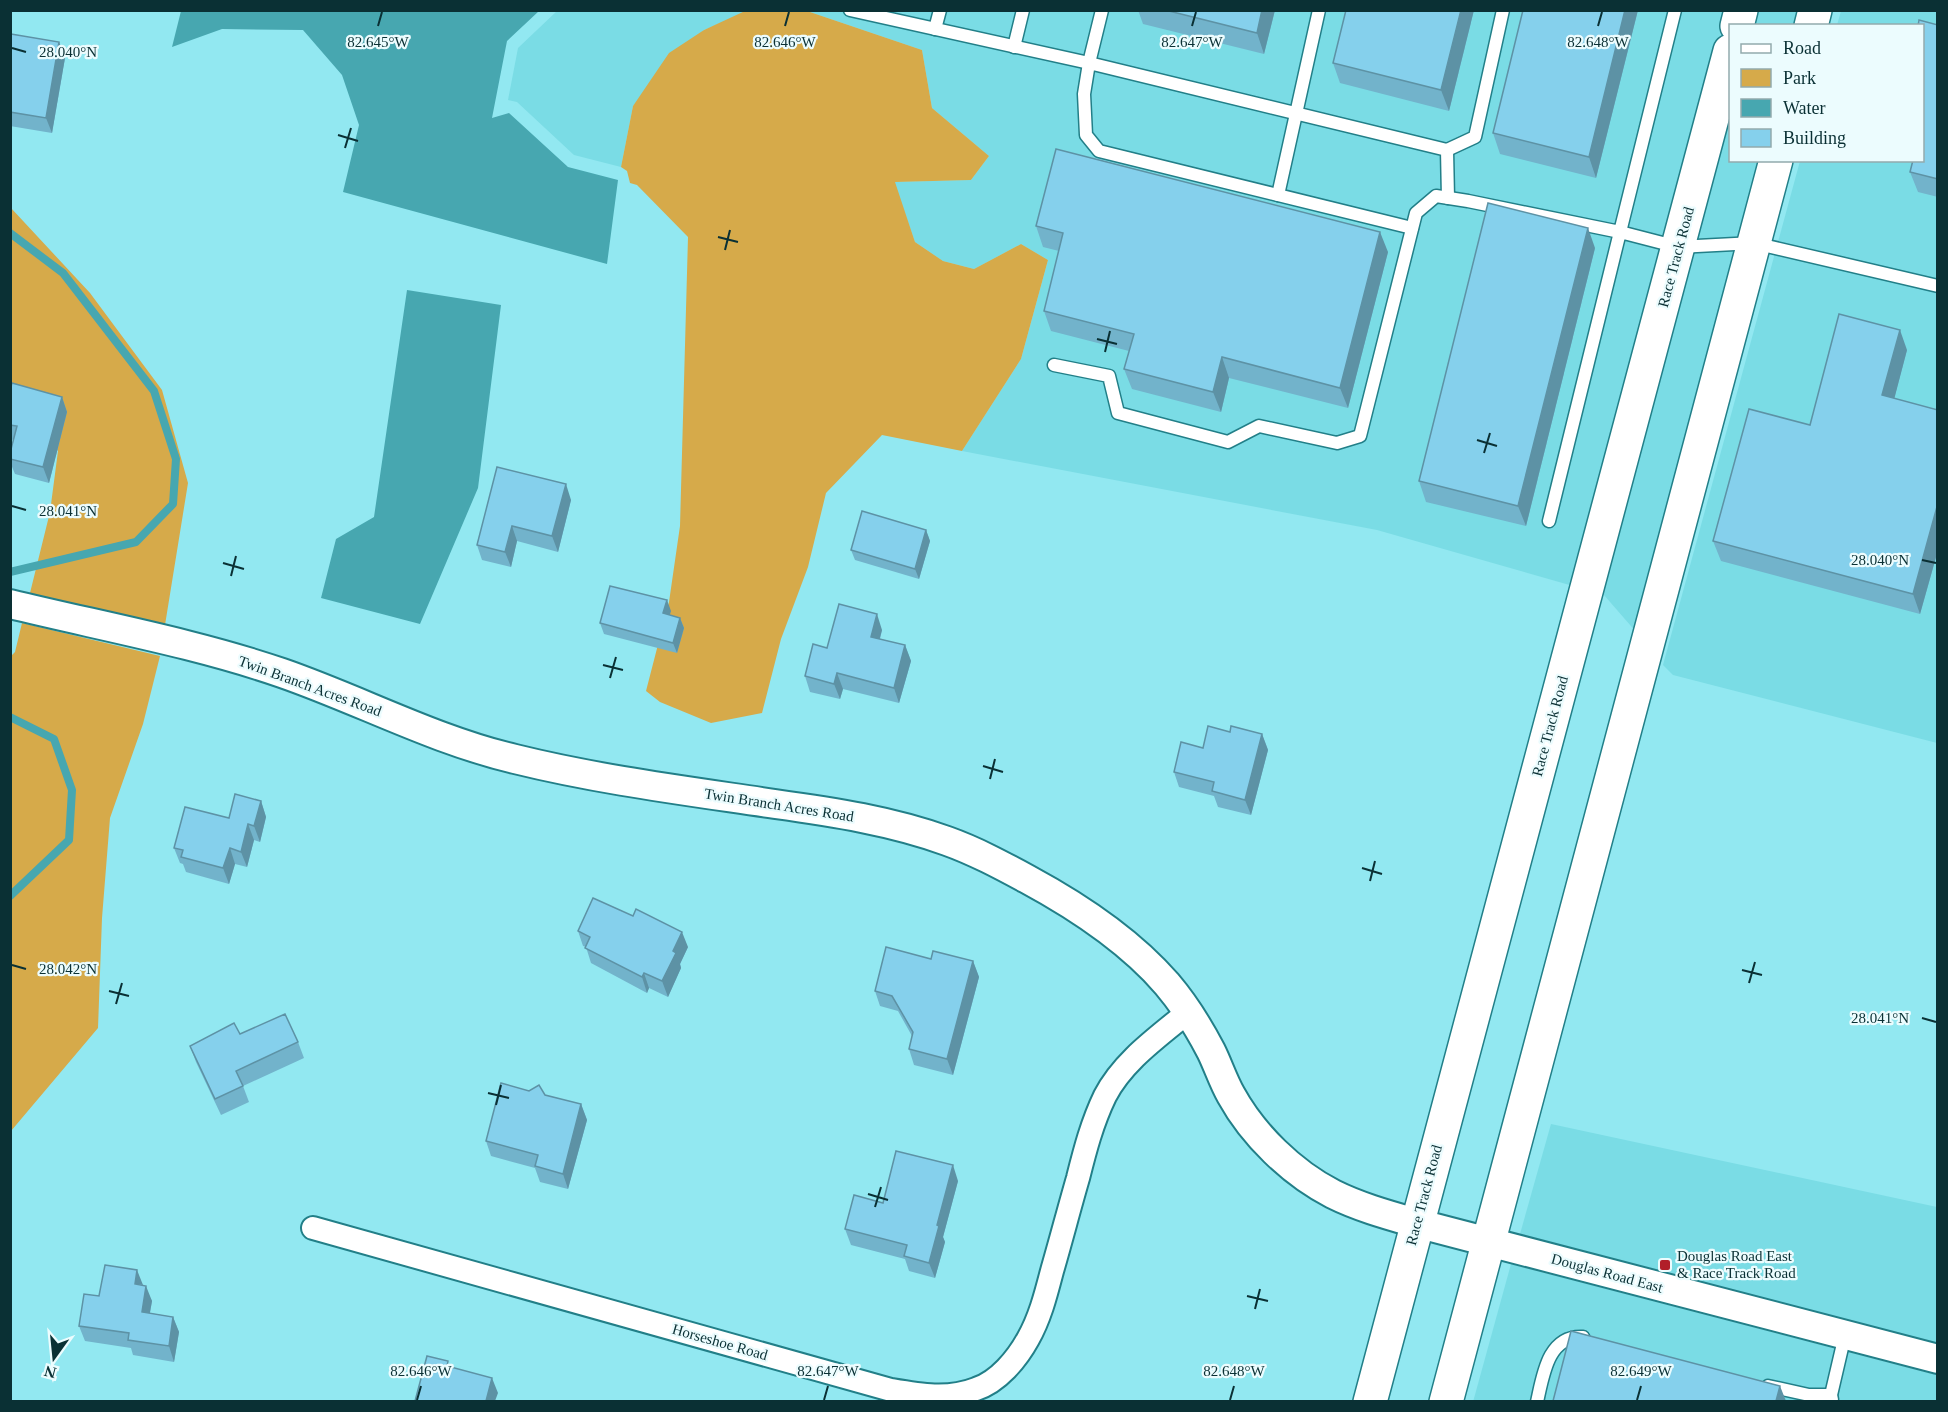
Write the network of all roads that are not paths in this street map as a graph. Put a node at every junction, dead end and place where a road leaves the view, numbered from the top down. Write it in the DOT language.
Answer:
graph roads {
  1 [pos="850,10"];
  2 [pos="940,10"];
  3 [pos="1023,10"];
  4 [pos="1102,10"];
  5 [pos="1319,10"];
  6 [pos="1503,10"];
  7 [pos="1675,10"];
  8 [pos="935,29"];
  9 [pos="1014,47"];
  10 [pos="1729,58"];
  11 [pos="1089,63"];
  12 [pos="1296,114"];
  13 [pos="1447,150"];
  14 [pos="1775,162"];
  15 [pos="1278,195"];
  16 [pos="1448,198"];
  17 [pos="1412,228"];
  18 [pos="1620,232"];
  19 [pos="1754,243"];
  20 [pos="1678,247"];
  21 [pos="1938,286"];
  22 [pos="1054,365"];
  23 [pos="1549,521"];
  24 [pos="10,604"];
  25 [pos="1188,1012"];
  26 [pos="1416,1223"];
  27 [pos="313,1228"];
  28 [pos="1489,1242"];
  29 [pos="1845,1335"];
  30 [pos="1598,1339"];
  31 [pos="1938,1359"];
  32 [pos="1752,1382"];
  33 [pos="1831,1399"];
  34 [pos="1370,1401"];
  35 [pos="1446,1401"];
  36 [pos="1537,1401"];
  1 -- 8 [label="lane"];
  2 -- 8 [label="lane"];
  3 -- 9 [label="lane"];
  4 -- 11 [label="lane"];
  5 -- 12 [label="lane"];
  6 -- 13 [label="lane"];
  7 -- 18 [label="lane"];
  8 -- 9 [label="lane"];
  9 -- 11 [label="lane"];
  10 -- 20 [label="main road, Race Track Road"];
  11 -- 12 [label="lane"];
  11 -- 15 [label="lane"];
  12 -- 13 [label="lane"];
  12 -- 15 [label="lane"];
  13 -- 16 [label="lane"];
  14 -- 19 [label="main road"];
  15 -- 17 [label="lane"];
  16 -- 17 [label="lane"];
  16 -- 18 [label="lane"];
  17 -- 22 [label="lane"];
  18 -- 20 [label="lane"];
  18 -- 23 [label="lane"];
  19 -- 20 [label="lane"];
  19 -- 21 [label="lane"];
  19 -- 28 [label="main road"];
  20 -- 26 [label="main road, Race Track Road"];
  24 -- 25 [label="street, Twin Branch Acres Road"];
  25 -- 26 [label="street, Twin Branch Acres Road"];
  25 -- 27 [label="street, Horseshoe Road"];
  26 -- 28 [label="street, Douglas Road East"];
  26 -- 34 [label="main road, Race Track Road"];
  28 -- 29 [label="street, Douglas Road East"];
  28 -- 35 [label="main road"];
  29 -- 31 [label="street, Douglas Road East"];
  29 -- 33 [label="lane"];
  30 -- 36 [label="lane"];
  32 -- 33 [label="lane"];
}
